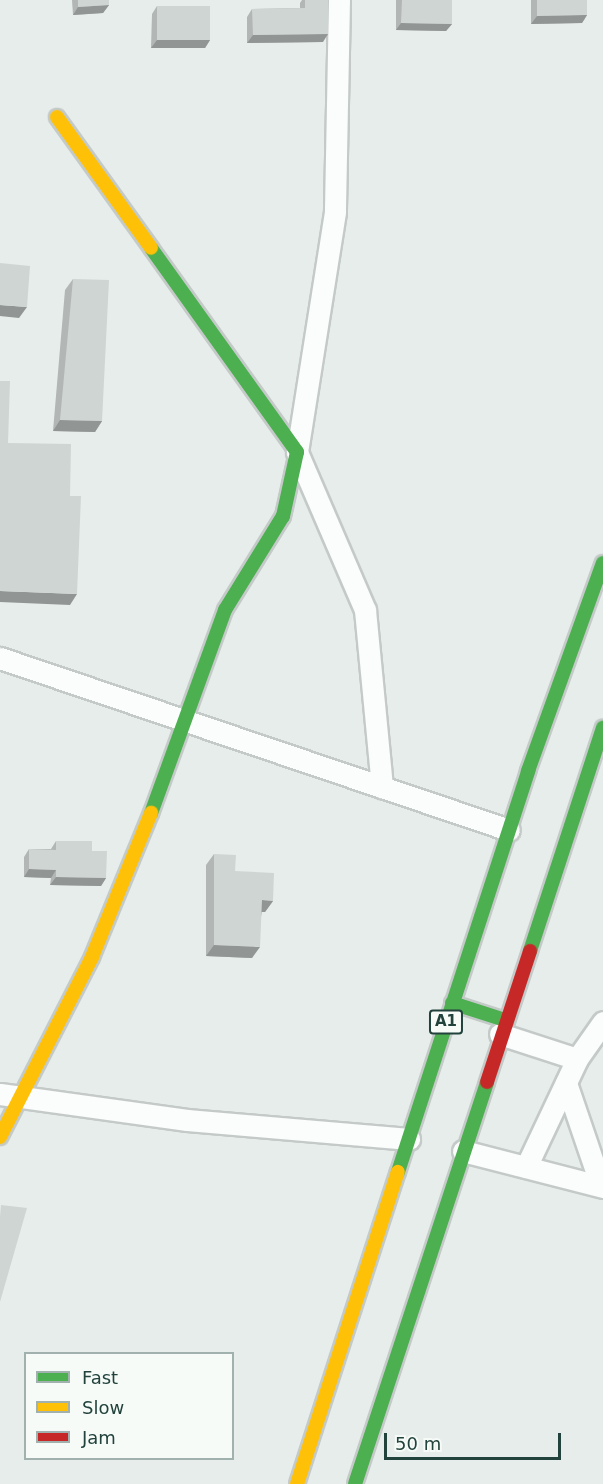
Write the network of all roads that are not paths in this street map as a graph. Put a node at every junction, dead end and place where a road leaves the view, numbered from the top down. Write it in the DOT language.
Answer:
graph roads {
  1 [pos="339,0"];
  2 [pos="57,117"];
  3 [pos="297,452"];
  4 [pos="603,563"];
  5 [pos="0,658"];
  6 [pos="188,721"];
  7 [pos="603,728"];
  8 [pos="382,787"];
  9 [pos="509,830"];
  10 [pos="452,1003"];
  11 [pos="603,1022"];
  12 [pos="503,1027"];
  13 [pos="577,1059"];
  14 [pos="566,1083"];
  15 [pos="0,1094"];
  16 [pos="24,1099"];
  17 [pos="0,1137"];
  18 [pos="409,1139"];
  19 [pos="463,1151"];
  20 [pos="526,1167"];
  21 [pos="602,1186"];
  22 [pos="297,1484"];
  23 [pos="355,1484"];
  1 -- 3 [label="street"];
  2 -- 3 [label="main road"];
  3 -- 6 [label="main road"];
  3 -- 8 [label="street"];
  4 -- 9 [label="main road, A1"];
  5 -- 6 [label="street"];
  6 -- 8 [label="street"];
  6 -- 16 [label="main road"];
  7 -- 12 [label="main road"];
  8 -- 9 [label="street"];
  9 -- 10 [label="main road, A1"];
  10 -- 12 [label="main road"];
  10 -- 18 [label="main road, A1"];
  11 -- 13 [label="street"];
  12 -- 13 [label="street"];
  12 -- 19 [label="main road"];
  13 -- 14 [label="street"];
  14 -- 20 [label="street"];
  14 -- 21 [label="street"];
  15 -- 16 [label="street"];
  16 -- 17 [label="main road"];
  16 -- 18 [label="street"];
  18 -- 22 [label="main road, A1"];
  19 -- 20 [label="street"];
  19 -- 23 [label="main road"];
  20 -- 21 [label="street"];
}
